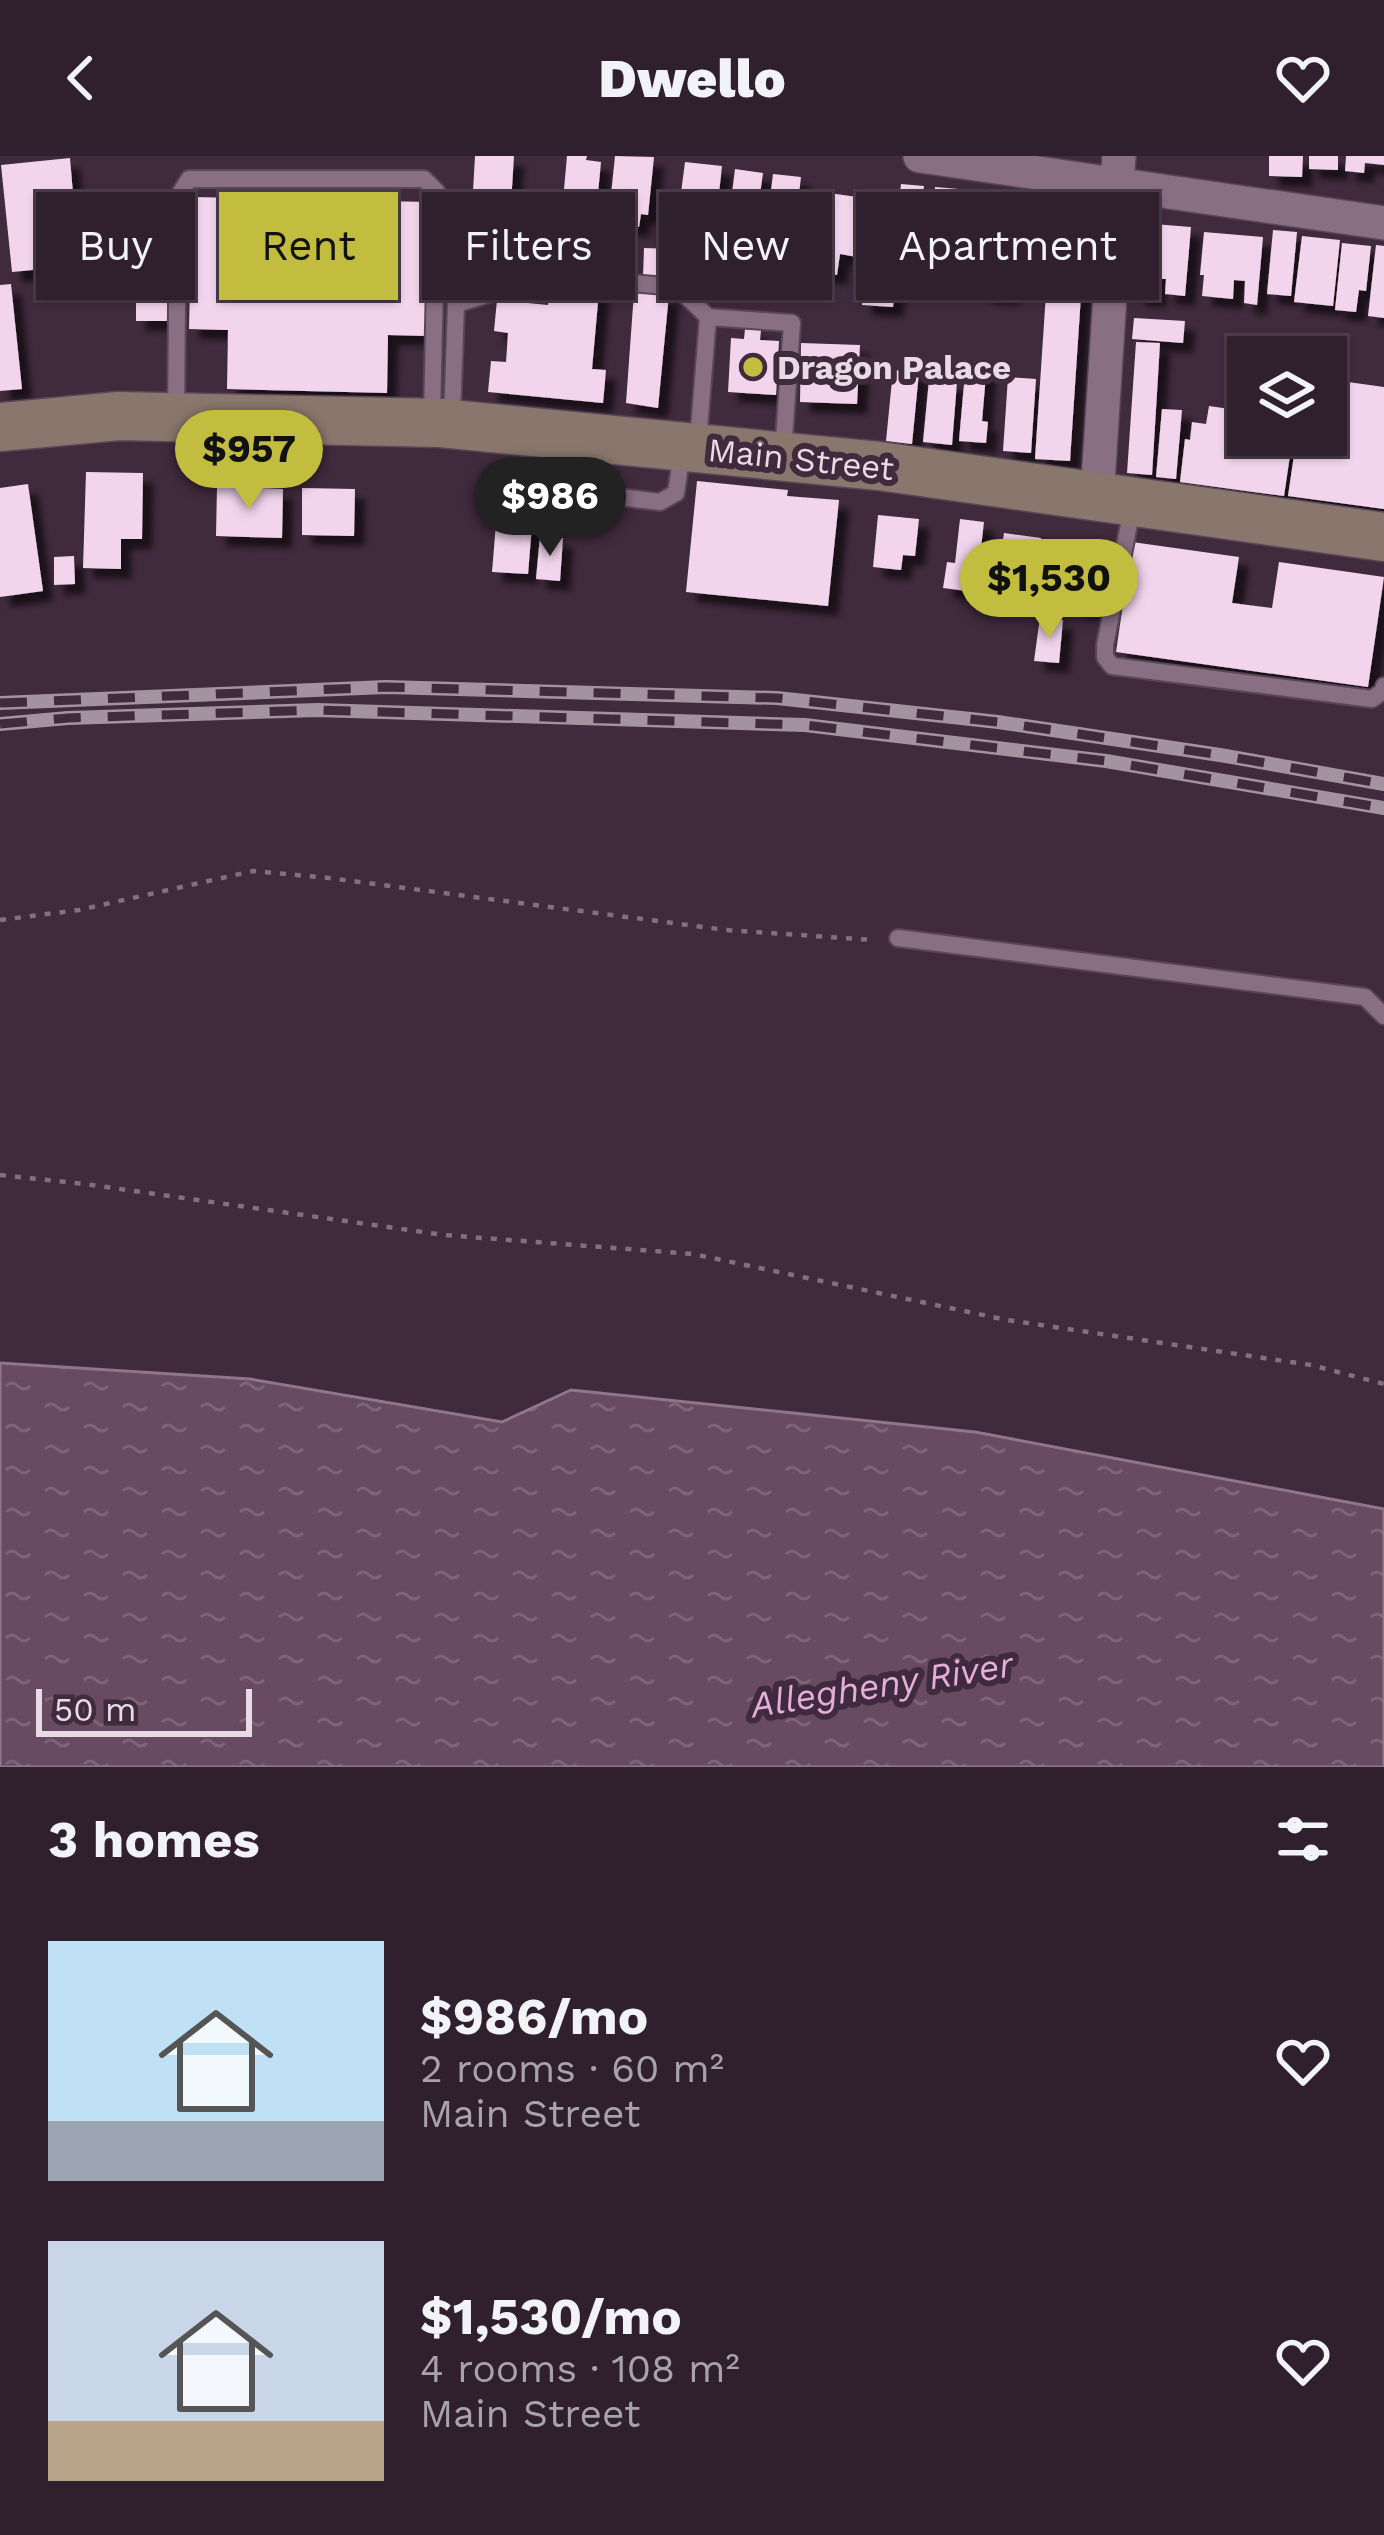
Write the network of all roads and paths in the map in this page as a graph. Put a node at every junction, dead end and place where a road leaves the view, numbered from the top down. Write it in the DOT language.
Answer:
graph roads {
  1 [pos="920,156"];
  2 [pos="1119,170"];
  3 [pos="1384,223"];
  4 [pos="708,316"];
  5 [pos="176,417"];
  6 [pos="442,424"];
  7 [pos="0,427"];
  8 [pos="690,448"];
  9 [pos="782,457"];
  10 [pos="1115,500"];
  11 [pos="1384,537"];
  12 [pos="1384,686"];
  13 [pos="0,920"];
  14 [pos="898,938"];
  15 [pos="1384,1016"];
  16 [pos="0,1175"];
  17 [pos="1384,1384"];
  1 -- 2 [label="street"];
  2 -- 3 [label="street"];
  2 -- 10 [label="street"];
  4 -- 6 [label="lane"];
  4 -- 8 [label="lane"];
  4 -- 9 [label="lane"];
  5 -- 6 [label="main road, Main Street"];
  5 -- 6 [label="lane"];
  5 -- 7 [label="main road, Main Street"];
  6 -- 8 [label="main road, Main Street"];
  8 -- 9 [label="main road, Main Street"];
  9 -- 10 [label="main road, Main Street"];
  10 -- 11 [label="main road, Main Street"];
  10 -- 12 [label="lane"];
  13 -- 14 [label="path"];
  14 -- 15 [label="lane"];
  16 -- 17 [label="path"];
}
